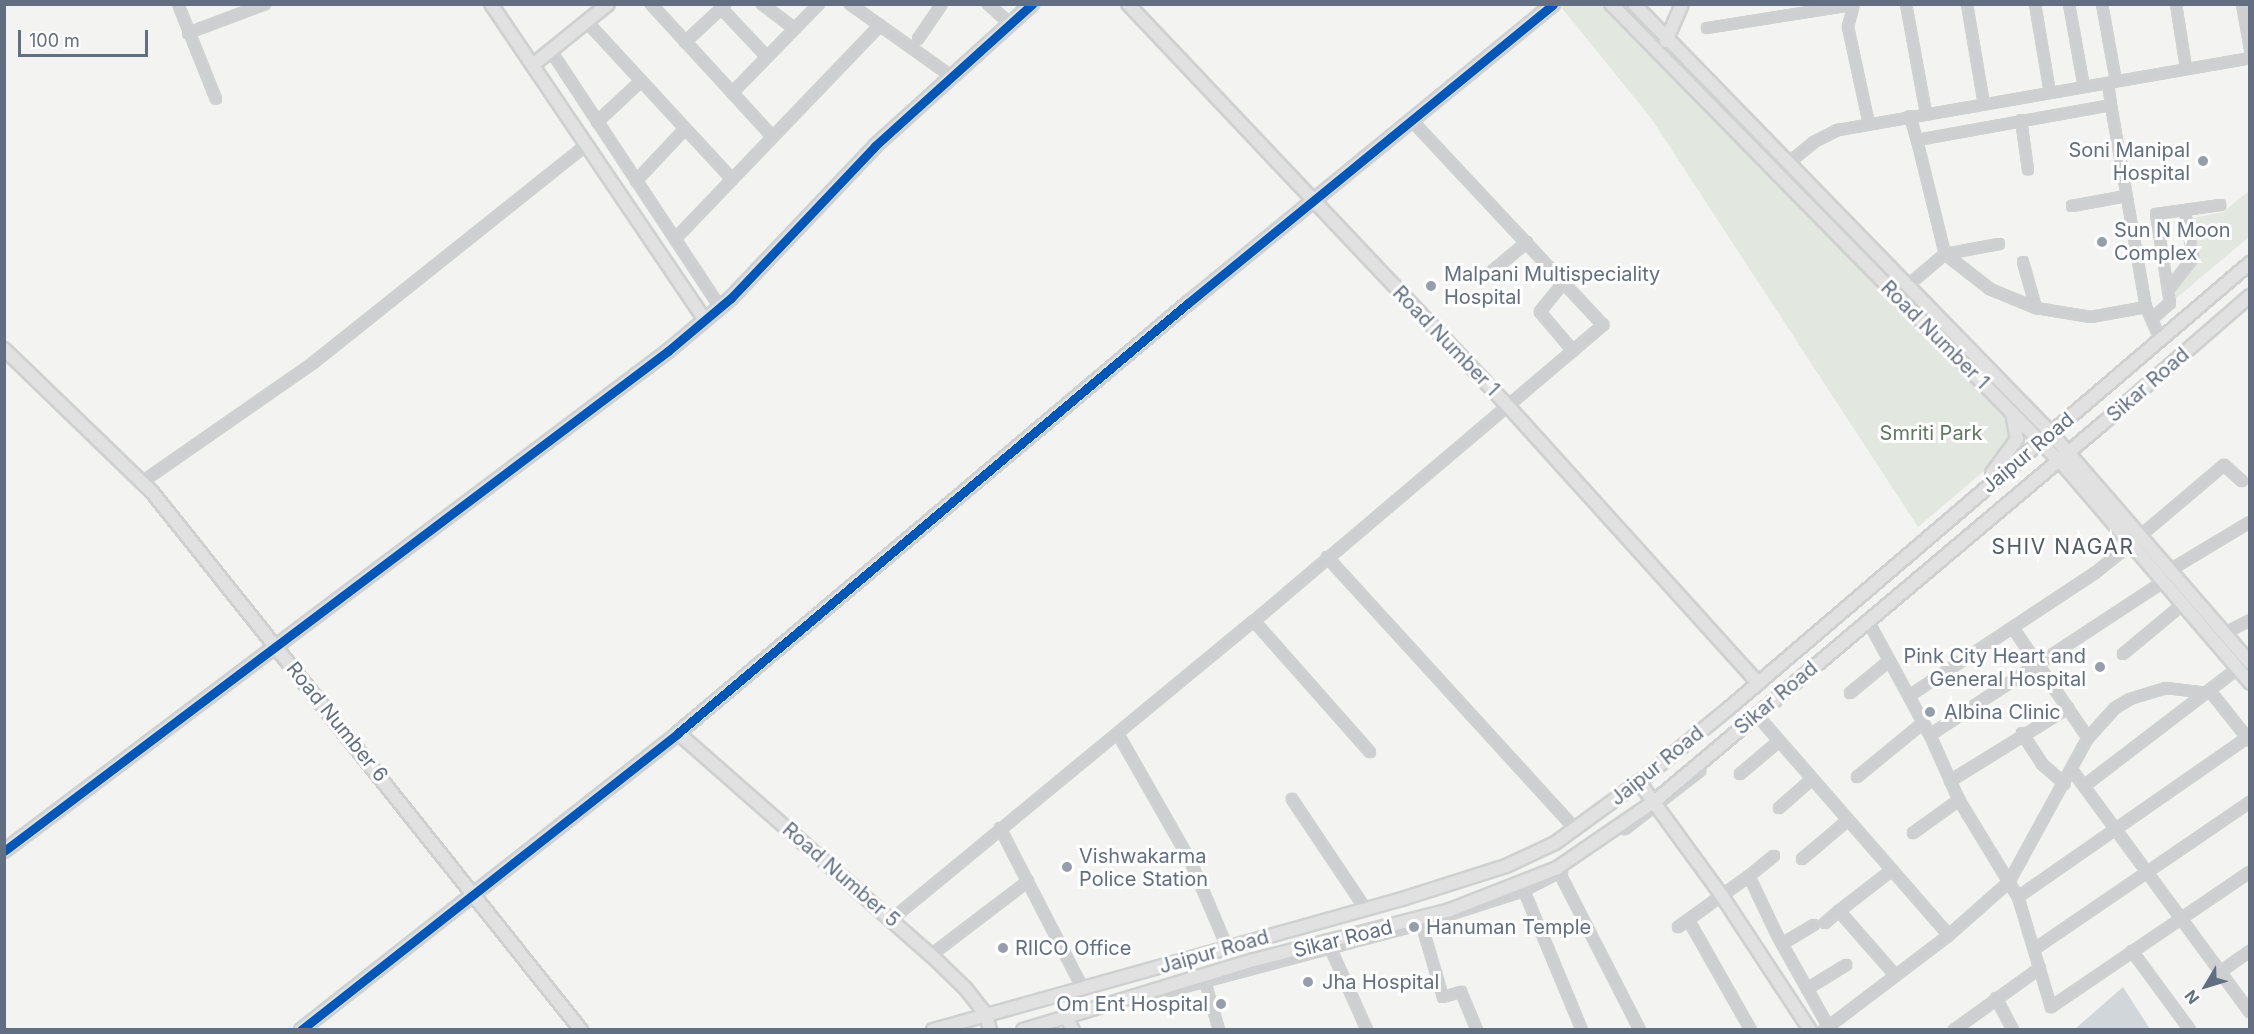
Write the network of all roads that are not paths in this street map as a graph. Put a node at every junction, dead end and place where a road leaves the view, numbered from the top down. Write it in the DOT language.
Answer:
graph roads {
  1 [pos="178,4"];
  2 [pos="265,4"];
  3 [pos="491,4"];
  4 [pos="608,4"];
  5 [pos="651,4"];
  6 [pos="762,4"];
  7 [pos="819,4"];
  8 [pos="850,4"];
  9 [pos="942,4"];
  10 [pos="988,4"];
  11 [pos="1032,4"];
  12 [pos="1128,4"];
  13 [pos="1553,4"];
  14 [pos="1611,4"];
  15 [pos="1634,4"];
  16 [pos="1682,4"];
  17 [pos="1906,4"];
  18 [pos="1967,4"];
  19 [pos="2035,4"];
  20 [pos="2069,4"];
  21 [pos="2102,4"];
  22 [pos="2176,4"];
  23 [pos="2242,4"];
  24 [pos="1853,5"];
  25 [pos="723,6"];
  26 [pos="587,22"];
  27 [pos="1010,24"];
  28 [pos="880,25"];
  29 [pos="1707,28"];
  30 [pos="795,29"];
  31 [pos="188,33"];
  32 [pos="918,39"];
  33 [pos="1666,41"];
  34 [pos="685,42"];
  35 [pos="2250,49"];
  36 [pos="550,51"];
  37 [pos="767,57"];
  38 [pos="2250,58"];
  39 [pos="534,64"];
  40 [pos="2186,68"];
  41 [pos="951,76"];
  42 [pos="641,81"];
  43 [pos="2112,82"];
  44 [pos="2085,87"];
  45 [pos="732,93"];
  46 [pos="2050,93"];
  47 [pos="216,99"];
  48 [pos="1984,104"];
  49 [pos="2111,105"];
  50 [pos="1926,113"];
  51 [pos="1910,116"];
  52 [pos="1411,120"];
  53 [pos="2021,120"];
  54 [pos="597,122"];
  55 [pos="1869,124"];
  56 [pos="685,129"];
  57 [pos="773,136"];
  58 [pos="1917,140"];
  59 [pos="585,145"];
  60 [pos="1787,163"];
  61 [pos="2028,170"];
  62 [pos="1776,173"];
  63 [pos="732,179"];
  64 [pos="636,182"];
  65 [pos="2126,196"];
  66 [pos="1313,201"];
  67 [pos="2220,205"];
  68 [pos="2072,206"];
  69 [pos="2185,211"];
  70 [pos="675,239"];
  71 [pos="1527,242"];
  72 [pos="1999,244"];
  73 [pos="1945,254"];
  74 [pos="2023,262"];
  75 [pos="2250,263"];
  76 [pos="1484,278"];
  77 [pos="1564,282"];
  78 [pos="1907,286"];
  79 [pos="2168,290"];
  80 [pos="2250,296"];
  81 [pos="720,307"];
  82 [pos="2146,307"];
  83 [pos="2036,308"];
  84 [pos="2152,319"];
  85 [pos="704,320"];
  86 [pos="2161,339"];
  87 [pos="4,349"];
  88 [pos="1573,351"];
  89 [pos="1507,405"];
  90 [pos="2012,413"];
  91 [pos="2051,433"];
  92 [pos="2040,441"];
  93 [pos="2069,452"];
  94 [pos="2060,463"];
  95 [pos="2242,481"];
  96 [pos="142,482"];
  97 [pos="1992,483"];
  98 [pos="2250,522"];
  99 [pos="2135,540"];
  100 [pos="1327,557"];
  101 [pos="2170,570"];
  102 [pos="2163,582"];
  103 [pos="2182,604"];
  104 [pos="2250,620"];
  105 [pos="1254,621"];
  106 [pos="1869,623"];
  107 [pos="2013,628"];
  108 [pos="2225,633"];
  109 [pos="276,646"];
  110 [pos="2123,654"];
  111 [pos="1889,661"];
  112 [pos="2246,662"];
  113 [pos="2037,664"];
  114 [pos="1758,683"];
  115 [pos="2250,683"];
  116 [pos="2209,692"];
  117 [pos="1851,693"];
  118 [pos="1909,696"];
  119 [pos="2068,708"];
  120 [pos="1758,717"];
  121 [pos="1923,723"];
  122 [pos="678,733"];
  123 [pos="2022,733"];
  124 [pos="1118,734"];
  125 [pos="1930,735"];
  126 [pos="2088,738"];
  127 [pos="2249,738"];
  128 [pos="1779,741"];
  129 [pos="1370,752"];
  130 [pos="2072,770"];
  131 [pos="1740,774"];
  132 [pos="1857,777"];
  133 [pos="1812,779"];
  134 [pos="1950,781"];
  135 [pos="1639,782"];
  136 [pos="2065,784"];
  137 [pos="2084,786"];
  138 [pos="1292,799"];
  139 [pos="1959,800"];
  140 [pos="2250,802"];
  141 [pos="1657,804"];
  142 [pos="1779,808"];
  143 [pos="1848,820"];
  144 [pos="1000,828"];
  145 [pos="2115,829"];
  146 [pos="1576,830"];
  147 [pos="1913,833"];
  148 [pos="4,851"];
  149 [pos="1773,856"];
  150 [pos="1802,859"];
  151 [pos="1558,870"];
  152 [pos="1892,870"];
  153 [pos="2146,871"];
  154 [pos="2250,872"];
  155 [pos="1749,876"];
  156 [pos="1028,881"];
  157 [pos="2009,882"];
  158 [pos="1522,888"];
  159 [pos="473,894"];
  160 [pos="1722,896"];
  161 [pos="2018,897"];
  162 [pos="1365,908"];
  163 [pos="1839,911"];
  164 [pos="2179,918"];
  165 [pos="892,919"];
  166 [pos="1421,921"];
  167 [pos="1689,921"];
  168 [pos="1825,924"];
  169 [pos="1814,925"];
  170 [pos="1678,927"];
  171 [pos="1949,935"];
  172 [pos="1782,945"];
  173 [pos="1329,947"];
  174 [pos="2036,948"];
  175 [pos="1228,949"];
  176 [pos="2132,951"];
  177 [pos="2250,951"];
  178 [pos="931,955"];
  179 [pos="1846,965"];
  180 [pos="2040,968"];
  181 [pos="2220,972"];
  182 [pos="1896,975"];
  183 [pos="1204,978"];
  184 [pos="1083,989"];
  185 [pos="1807,989"];
  186 [pos="1996,998"];
  187 [pos="2250,1012"];
  188 [pos="986,1015"];
  189 [pos="1066,1017"];
  190 [pos="307,1027"];
  191 [pos="1826,1028"];
  192 [pos="581,1029"];
  193 [pos="933,1029"];
  194 [pos="990,1029"];
  195 [pos="1023,1029"];
  196 [pos="1073,1029"];
  197 [pos="1219,1029"];
  198 [pos="1367,1029"];
  199 [pos="1477,1029"];
  200 [pos="1582,1029"];
  201 [pos="1640,1029"];
  202 [pos="1751,1029"];
  203 [pos="1810,1029"];
  204 [pos="1954,1029"];
  205 [pos="2013,1029"];
  206 [pos="2190,1029"];
  1 -- 31 [label="street"];
  2 -- 31 [label="street"];
  3 -- 39 [label="street"];
  4 -- 26 [label="street"];
  5 -- 34 [label="street"];
  6 -- 30 [label="street"];
  7 -- 30 [label="street"];
  8 -- 28 [label="street"];
  9 -- 32 [label="street"];
  10 -- 27 [label="street"];
  11 -- 27 [label="street"];
  12 -- 66 [label="street, Road Number 1"];
  13 -- 52 [label="street"];
  14 -- 62 [label="street, Road Number 1"];
  15 -- 33 [label="street, Road Number 1"];
  16 -- 33 [label="street"];
  17 -- 50 [label="street"];
  18 -- 48 [label="street"];
  19 -- 46 [label="street"];
  20 -- 44 [label="street"];
  21 -- 43 [label="street"];
  22 -- 40 [label="street"];
  23 -- 35 [label="street"];
  24 -- 29 [label="street"];
  24 -- 55 [label="street"];
  25 -- 34 [label="street"];
  25 -- 37 [label="street"];
  26 -- 36 [label="street"];
  26 -- 42 [label="street"];
  27 -- 41 [label="street"];
  28 -- 41 [label="street"];
  28 -- 57 [label="street"];
  30 -- 37 [label="street"];
  31 -- 47 [label="street"];
  33 -- 60 [label="street, Road Number 1"];
  34 -- 45 [label="street"];
  36 -- 39 [label="street"];
  36 -- 54 [label="street"];
  37 -- 45 [label="street"];
  38 -- 40 [label="street"];
  39 -- 59 [label="street"];
  40 -- 43 [label="street"];
  41 -- 81 [label="street"];
  42 -- 54 [label="street"];
  42 -- 56 [label="street"];
  43 -- 44 [label="street"];
  43 -- 49 [label="street"];
  44 -- 46 [label="street"];
  45 -- 57 [label="street"];
  46 -- 48 [label="street"];
  48 -- 50 [label="street"];
  49 -- 53 [label="street"];
  49 -- 65 [label="street"];
  50 -- 51 [label="street"];
  51 -- 55 [label="street"];
  51 -- 58 [label="street"];
  52 -- 66 [label="street"];
  52 -- 71 [label="street"];
  53 -- 58 [label="street"];
  53 -- 61 [label="street"];
  54 -- 64 [label="street"];
  55 -- 60 [label="street"];
  56 -- 63 [label="street"];
  56 -- 64 [label="street"];
  57 -- 63 [label="street"];
  58 -- 73 [label="street"];
  59 -- 85 [label="street"];
  59 -- 96 [label="street"];
  60 -- 62 [label="street"];
  60 -- 78 [label="street, Road Number 1"];
  62 -- 90 [label="street, Road Number 1"];
  63 -- 70 [label="street"];
  64 -- 70 [label="street"];
  65 -- 68 [label="street"];
  65 -- 82 [label="street"];
  66 -- 89 [label="street, Road Number 1"];
  66 -- 122 [label="street"];
  67 -- 69 [label="street"];
  69 -- 79 [label="street"];
  69 -- 79 [label="street"];
  70 -- 81 [label="street"];
  71 -- 76 [label="street"];
  71 -- 77 [label="street"];
  72 -- 73 [label="street"];
  73 -- 78 [label="street"];
  73 -- 83 [label="street"];
  74 -- 83 [label="street"];
  75 -- 86 [label="street, Jaipur Road"];
  77 -- 88 [label="street"];
  77 -- 88 [label="street"];
  78 -- 91 [label="street, Road Number 1"];
  79 -- 84 [label="street"];
  80 -- 93 [label="street, Sikar Road"];
  81 -- 85 [label="street"];
  82 -- 83 [label="street"];
  82 -- 84 [label="street"];
  84 -- 86 [label="street"];
  85 -- 109 [label="street"];
  86 -- 91 [label="street, Jaipur Road"];
  87 -- 96 [label="street, Road Number 6"];
  88 -- 89 [label="street"];
  89 -- 100 [label="street"];
  89 -- 114 [label="street, Road Number 1"];
  90 -- 92 [label="street, Road Number 1"];
  90 -- 97 [label="street"];
  91 -- 92 [label="street, Jaipur Road"];
  91 -- 93 [label="street, Road Number 1"];
  92 -- 94 [label="street, Road Number 1"];
  92 -- 97 [label="street, Jaipur Road"];
  93 -- 94 [label="street, Sikar Road"];
  93 -- 99 [label="street, Road Number 1"];
  94 -- 99 [label="street, Road Number 1"];
  94 -- 106 [label="street, Sikar Road"];
  95 -- 99 [label="street"];
  96 -- 109 [label="street, Road Number 6"];
  97 -- 114 [label="street, Jaipur Road"];
  98 -- 101 [label="street"];
  99 -- 101 [label="street"];
  99 -- 102 [label="street"];
  99 -- 107 [label="street"];
  100 -- 105 [label="street"];
  100 -- 146 [label="street"];
  101 -- 108 [label="street"];
  102 -- 103 [label="street"];
  102 -- 113 [label="street"];
  103 -- 110 [label="street"];
  103 -- 112 [label="street"];
  104 -- 108 [label="street"];
  105 -- 124 [label="street"];
  105 -- 129 [label="street"];
  106 -- 111 [label="street"];
  106 -- 120 [label="street, Sikar Road"];
  107 -- 113 [label="street"];
  107 -- 118 [label="street"];
  108 -- 112 [label="street"];
  109 -- 148 [label="street"];
  109 -- 159 [label="street, Road Number 6"];
  111 -- 117 [label="street"];
  111 -- 118 [label="street"];
  112 -- 115 [label="street"];
  112 -- 116 [label="street"];
  113 -- 119 [label="street"];
  113 -- 125 [label="street"];
  114 -- 135 [label="street, Jaipur Road"];
  116 -- 126 [label="street"];
  116 -- 127 [label="street"];
  116 -- 137 [label="street"];
  118 -- 121 [label="street"];
  119 -- 123 [label="street"];
  119 -- 126 [label="street"];
  120 -- 128 [label="street"];
  120 -- 141 [label="street, Sikar Road"];
  121 -- 125 [label="street"];
  121 -- 132 [label="street"];
  122 -- 159 [label="street"];
  122 -- 165 [label="street, Road Number 5"];
  123 -- 134 [label="street"];
  123 -- 136 [label="street"];
  124 -- 144 [label="street"];
  124 -- 175 [label="street"];
  125 -- 134 [label="street"];
  126 -- 130 [label="street"];
  127 -- 145 [label="street"];
  128 -- 131 [label="street"];
  128 -- 133 [label="street"];
  130 -- 136 [label="street"];
  130 -- 137 [label="street"];
  133 -- 142 [label="street"];
  133 -- 143 [label="street"];
  134 -- 139 [label="street"];
  135 -- 141 [label="street"];
  135 -- 146 [label="street, Jaipur Road"];
  136 -- 157 [label="street"];
  137 -- 145 [label="street"];
  138 -- 162 [label="street"];
  139 -- 147 [label="street"];
  139 -- 157 [label="street"];
  140 -- 153 [label="street"];
  141 -- 151 [label="street, Sikar Road"];
  141 -- 160 [label="street"];
  143 -- 150 [label="street"];
  143 -- 152 [label="street"];
  144 -- 156 [label="street"];
  144 -- 165 [label="street"];
  145 -- 153 [label="street"];
  145 -- 161 [label="street"];
  146 -- 162 [label="street, Jaipur Road"];
  149 -- 155 [label="street"];
  151 -- 158 [label="street, Sikar Road"];
  151 -- 201 [label="street"];
  152 -- 163 [label="street"];
  152 -- 171 [label="street"];
  153 -- 164 [label="street"];
  153 -- 174 [label="street"];
  154 -- 164 [label="street"];
  155 -- 160 [label="street"];
  155 -- 172 [label="street"];
  156 -- 178 [label="street"];
  156 -- 184 [label="street"];
  157 -- 161 [label="street"];
  157 -- 171 [label="street"];
  158 -- 166 [label="street, Sikar Road"];
  158 -- 200 [label="street"];
  159 -- 190 [label="street"];
  159 -- 192 [label="street, Road Number 6"];
  160 -- 167 [label="street"];
  160 -- 203 [label="street"];
  161 -- 174 [label="street"];
  162 -- 175 [label="street, Jaipur Road"];
  163 -- 168 [label="street"];
  163 -- 182 [label="street"];
  164 -- 176 [label="street"];
  164 -- 181 [label="street"];
  165 -- 178 [label="street, Road Number 5"];
  166 -- 173 [label="street, Sikar Road"];
  166 -- 199 [label="street"];
  167 -- 170 [label="street"];
  167 -- 202 [label="street"];
  169 -- 172 [label="street"];
  171 -- 182 [label="street"];
  172 -- 185 [label="street"];
  173 -- 183 [label="street, Sikar Road"];
  173 -- 198 [label="street"];
  174 -- 180 [label="street"];
  175 -- 184 [label="street, Jaipur Road"];
  176 -- 180 [label="street"];
  176 -- 206 [label="street"];
  177 -- 181 [label="street"];
  178 -- 188 [label="street, Road Number 5"];
  179 -- 185 [label="street"];
  180 -- 186 [label="street"];
  181 -- 187 [label="street"];
  182 -- 191 [label="street"];
  183 -- 189 [label="street, Sikar Road"];
  183 -- 197 [label="street"];
  184 -- 188 [label="street, Jaipur Road"];
  185 -- 191 [label="street"];
  186 -- 204 [label="street"];
  186 -- 205 [label="street"];
  188 -- 193 [label="street, Jaipur Road"];
  188 -- 194 [label="street, Road Number 5"];
  189 -- 195 [label="street, Sikar Road"];
  189 -- 196 [label="street"];
}
